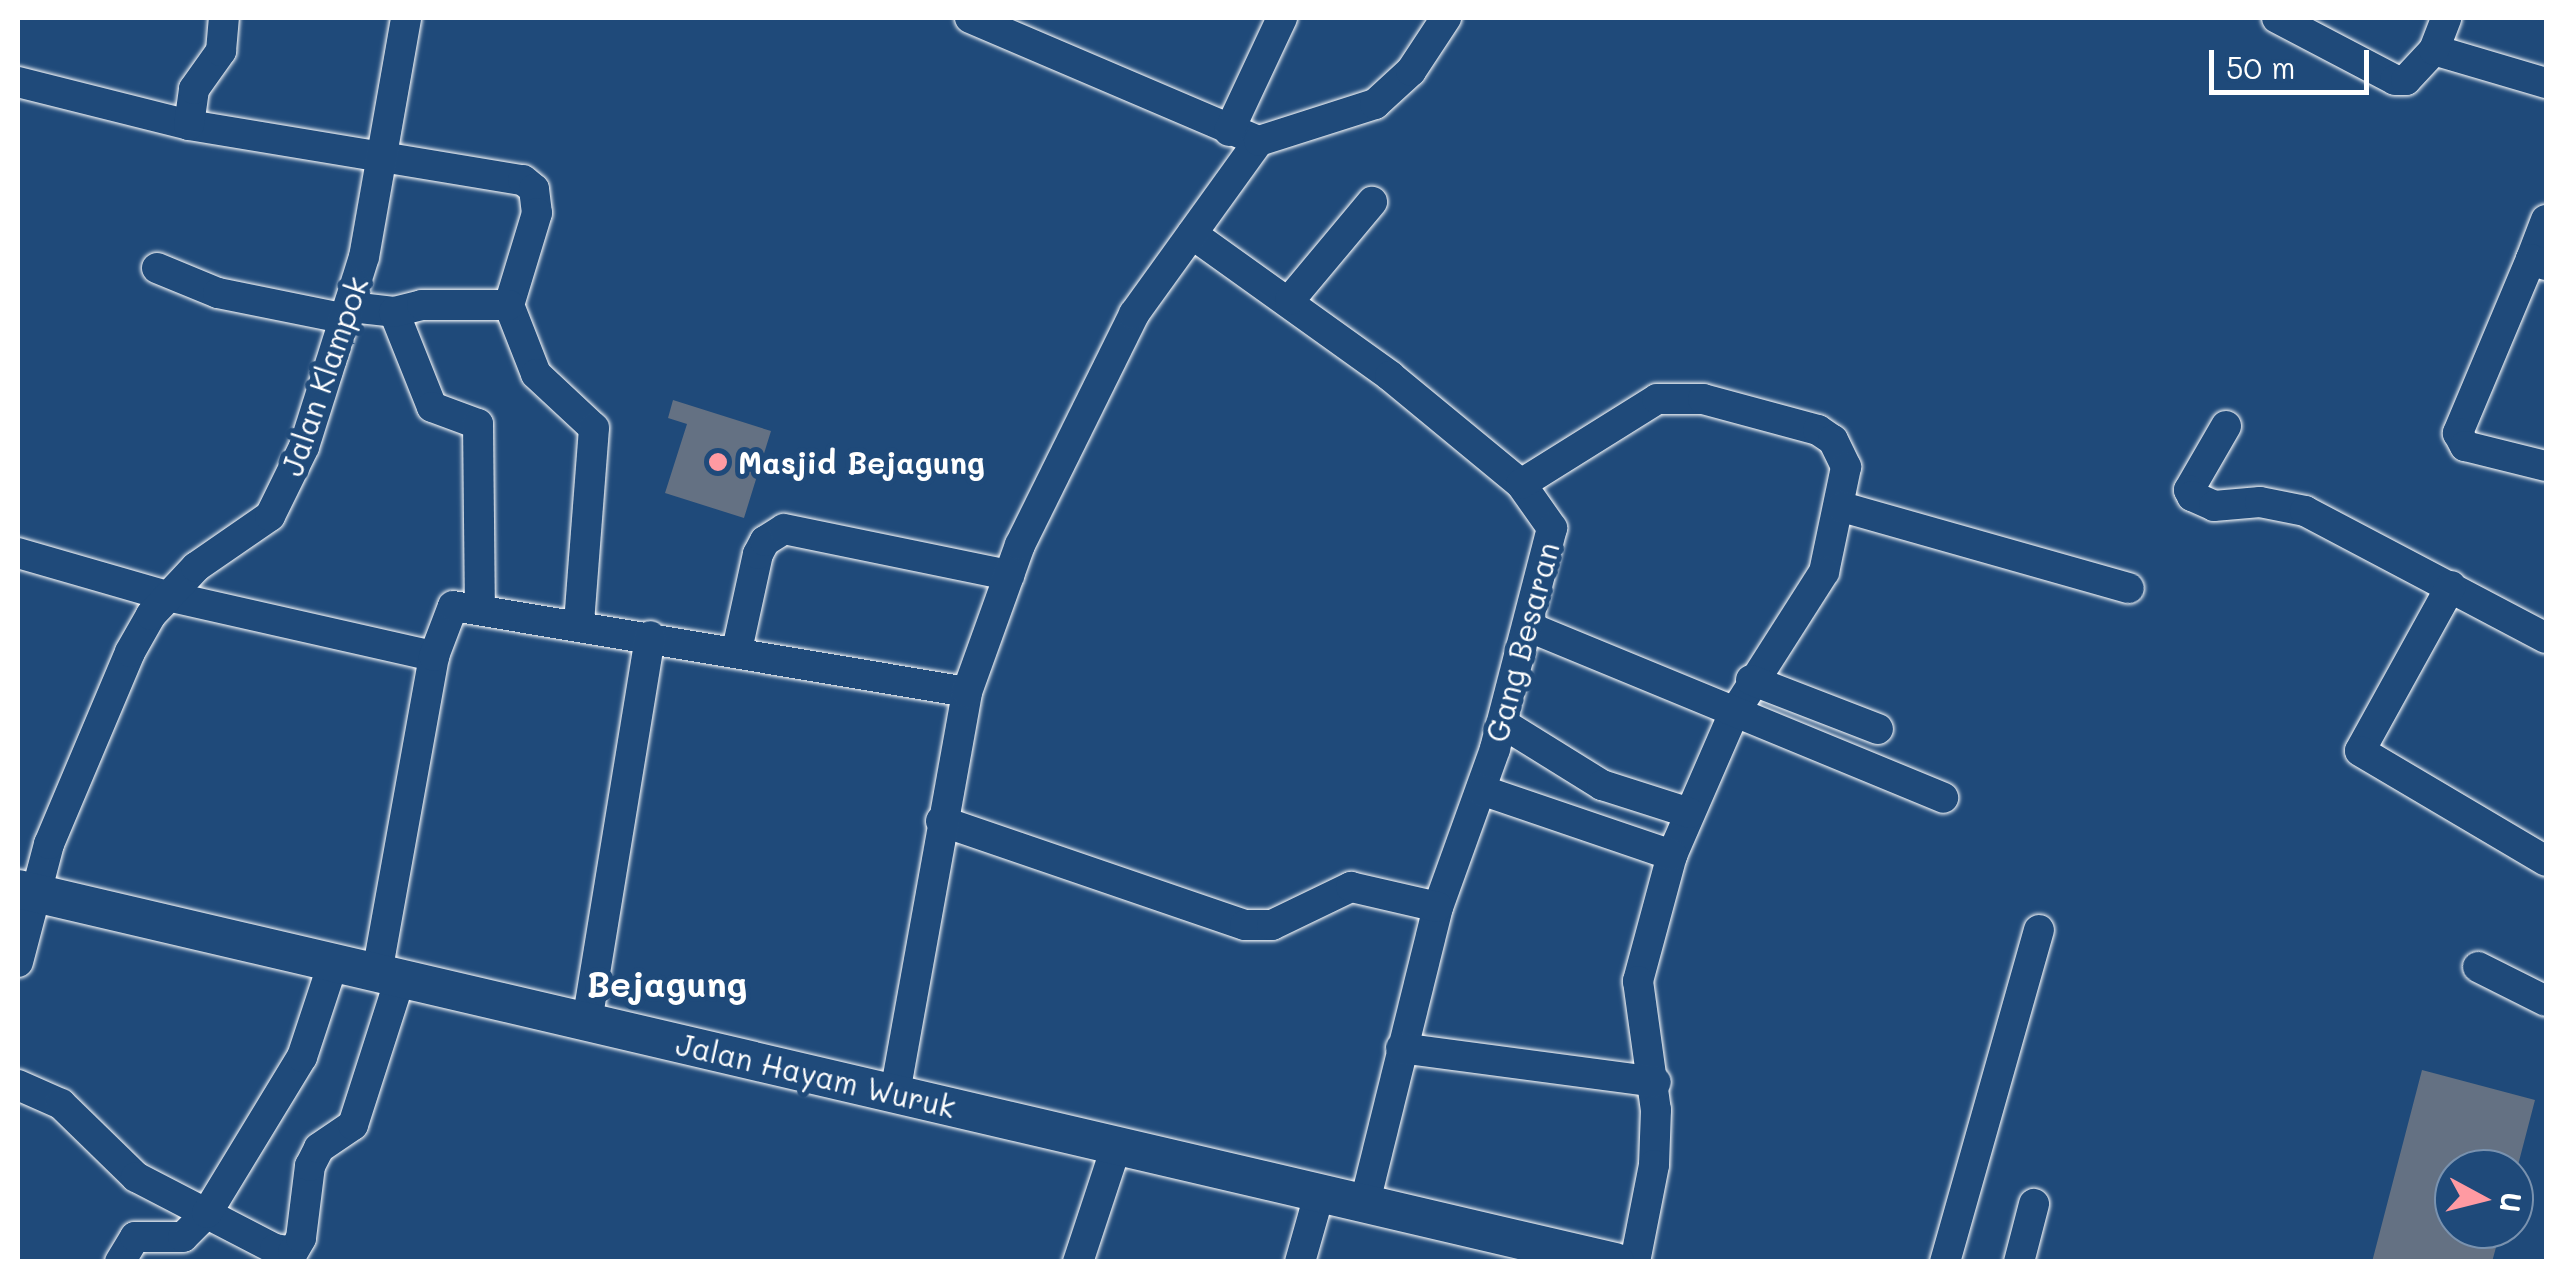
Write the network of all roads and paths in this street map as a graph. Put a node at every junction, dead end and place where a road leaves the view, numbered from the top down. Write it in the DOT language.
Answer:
graph roads {
  1 [pos="223,18"];
  2 [pos="406,18"];
  3 [pos="970,18"];
  4 [pos="1282,18"];
  5 [pos="1446,18"];
  6 [pos="2276,18"];
  7 [pos="2446,18"];
  8 [pos="2434,50"];
  9 [pos="18,82"];
  10 [pos="2546,83"];
  11 [pos="189,125"];
  12 [pos="1230,130"];
  13 [pos="1259,141"];
  14 [pos="385,162"];
  15 [pos="1372,202"];
  16 [pos="2546,220"];
  17 [pos="1192,234"];
  18 [pos="2539,262"];
  19 [pos="157,268"];
  20 [pos="1290,300"];
  21 [pos="510,306"];
  22 [pos="394,312"];
  23 [pos="349,313"];
  24 [pos="2226,426"];
  25 [pos="2546,466"];
  26 [pos="1521,484"];
  27 [pos="1842,507"];
  28 [pos="18,553"];
  29 [pos="1008,575"];
  30 [pos="2451,586"];
  31 [pos="2129,588"];
  32 [pos="167,596"];
  33 [pos="480,607"];
  34 [pos="579,625"];
  35 [pos="1528,627"];
  36 [pos="650,636"];
  37 [pos="2546,638"];
  38 [pos="737,650"];
  39 [pos="434,656"];
  40 [pos="1751,680"];
  41 [pos="967,692"];
  42 [pos="1733,714"];
  43 [pos="1502,723"];
  44 [pos="1878,729"];
  45 [pos="1481,790"];
  46 [pos="1944,798"];
  47 [pos="1690,814"];
  48 [pos="941,822"];
  49 [pos="1672,855"];
  50 [pos="2546,861"];
  51 [pos="26,891"];
  52 [pos="1438,907"];
  53 [pos="2039,930"];
  54 [pos="18,962"];
  55 [pos="333,963"];
  56 [pos="2478,966"];
  57 [pos="388,976"];
  58 [pos="2546,1000"];
  59 [pos="587,1022"];
  60 [pos="1401,1048"];
  61 [pos="1656,1082"];
  62 [pos="18,1085"];
  63 [pos="895,1093"];
  64 [pos="1116,1147"];
  65 [pos="1320,1195"];
  66 [pos="2034,1204"];
  67 [pos="1364,1206"];
  68 [pos="208,1213"];
  69 [pos="120,1262"];
  70 [pos="1078,1262"];
  71 [pos="1300,1262"];
  72 [pos="1615,1262"];
  73 [pos="1635,1262"];
  74 [pos="1946,1262"];
  75 [pos="2019,1262"];
  1 -- 11 [label="street"];
  2 -- 14 [label="street, Jalan Klampok"];
  3 -- 12 [label="street"];
  4 -- 12 [label="street"];
  5 -- 13 [label="street"];
  6 -- 8 [label="street"];
  7 -- 8 [label="street"];
  8 -- 10 [label="street"];
  9 -- 11 [label="street"];
  11 -- 14 [label="street"];
  12 -- 13 [label="street"];
  13 -- 17 [label="street"];
  14 -- 21 [label="street"];
  14 -- 23 [label="street, Jalan Klampok"];
  15 -- 20 [label="street"];
  16 -- 18 [label="street"];
  17 -- 20 [label="street, Gang Besaran"];
  17 -- 29 [label="street"];
  18 -- 25 [label="street"];
  19 -- 23 [label="street"];
  20 -- 26 [label="street, Gang Besaran"];
  21 -- 22 [label="street"];
  21 -- 34 [label="street"];
  22 -- 23 [label="street"];
  22 -- 33 [label="street"];
  23 -- 32 [label="street, Jalan Klampok"];
  24 -- 30 [label="street"];
  26 -- 27 [label="street"];
  26 -- 35 [label="street, Gang Besaran"];
  27 -- 31 [label="street"];
  27 -- 40 [label="street"];
  28 -- 32 [label="street"];
  29 -- 38 [label="street"];
  29 -- 41 [label="street"];
  30 -- 37 [label="street"];
  30 -- 50 [label="street"];
  32 -- 39 [label="street"];
  32 -- 51 [label="street, Jalan Klampok"];
  33 -- 34 [label="street"];
  33 -- 39 [label="street"];
  34 -- 36 [label="street"];
  35 -- 42 [label="street"];
  35 -- 43 [label="street, Gang Besaran"];
  36 -- 38 [label="street"];
  36 -- 59 [label="street"];
  38 -- 41 [label="street"];
  39 -- 57 [label="street"];
  40 -- 42 [label="street"];
  40 -- 44 [label="street"];
  41 -- 48 [label="street"];
  42 -- 46 [label="street"];
  42 -- 47 [label="street"];
  43 -- 45 [label="street, Gang Besaran"];
  43 -- 47 [label="street"];
  45 -- 49 [label="street"];
  45 -- 52 [label="street, Gang Besaran"];
  47 -- 49 [label="street"];
  48 -- 52 [label="street"];
  48 -- 63 [label="street"];
  49 -- 61 [label="street"];
  51 -- 54 [label="street, Jalan Klampok"];
  51 -- 55 [label="main road, Jalan Hayam Wuruk"];
  52 -- 60 [label="street, Gang Besaran"];
  53 -- 74 [label="street"];
  55 -- 57 [label="main road, Jalan Hayam Wuruk"];
  55 -- 68 [label="street"];
  56 -- 58 [label="street"];
  57 -- 59 [label="main road, Jalan Hayam Wuruk"];
  57 -- 68 [label="street"];
  59 -- 63 [label="main road, Jalan Hayam Wuruk"];
  60 -- 61 [label="street"];
  60 -- 67 [label="street, Gang Besaran"];
  61 -- 73 [label="street"];
  62 -- 68 [label="street"];
  63 -- 64 [label="main road, Jalan Hayam Wuruk"];
  64 -- 65 [label="main road, Jalan Hayam Wuruk"];
  64 -- 70 [label="street"];
  65 -- 67 [label="main road, Jalan Hayam Wuruk"];
  65 -- 71 [label="street"];
  66 -- 75 [label="street"];
  67 -- 72 [label="main road, Jalan Hayam Wuruk"];
  68 -- 69 [label="street"];
}
